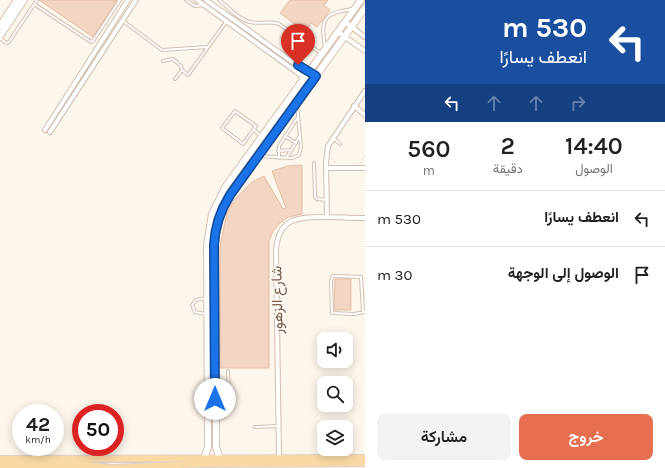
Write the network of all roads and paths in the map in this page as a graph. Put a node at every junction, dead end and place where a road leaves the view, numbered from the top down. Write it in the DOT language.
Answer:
graph roads {
  1 [pos="17,0"];
  2 [pos="24,0"];
  3 [pos="37,0"];
  4 [pos="120,0"];
  5 [pos="128,0"];
  6 [pos="136,0"];
  7 [pos="186,0"];
  8 [pos="197,0"];
  9 [pos="206,0"];
  10 [pos="219,0"];
  11 [pos="361,0"];
  12 [pos="34,4"];
  13 [pos="204,5"];
  14 [pos="354,8"];
  15 [pos="365,8"];
  16 [pos="122,21"];
  17 [pos="227,21"];
  18 [pos="345,22"];
  19 [pos="0,26"];
  20 [pos="351,27"];
  21 [pos="338,32"];
  22 [pos="344,36"];
  23 [pos="0,37"];
  24 [pos="365,37"];
  25 [pos="208,47"];
  26 [pos="324,51"];
  27 [pos="365,51"];
  28 [pos="162,61"];
  29 [pos="182,70"];
  30 [pos="309,72"];
  31 [pos="316,76"];
  32 [pos="304,78"];
  33 [pos="175,79"];
  34 [pos="310,84"];
  35 [pos="365,91"];
  36 [pos="297,102"];
  37 [pos="354,106"];
  38 [pos="365,115"];
  39 [pos="299,116"];
  40 [pos="45,130"];
  41 [pos="254,130"];
  42 [pos="50,132"];
  43 [pos="285,136"];
  44 [pos="300,136"];
  45 [pos="262,137"];
  46 [pos="332,138"];
  47 [pos="296,143"];
  48 [pos="340,144"];
  49 [pos="291,150"];
  50 [pos="278,151"];
  51 [pos="329,155"];
  52 [pos="365,155"];
  53 [pos="258,156"];
  54 [pos="279,158"];
  55 [pos="286,158"];
  56 [pos="314,163"];
  57 [pos="340,164"];
  58 [pos="365,164"];
  59 [pos="326,168"];
  60 [pos="365,168"];
  61 [pos="327,200"];
  62 [pos="327,217"];
  63 [pos="365,218"];
  64 [pos="207,298"];
  65 [pos="364,312"];
  66 [pos="207,314"];
  67 [pos="228,371"];
  68 [pos="215,392"];
  69 [pos="279,426"];
  70 [pos="254,427"];
  71 [pos="205,458"];
  72 [pos="218,458"];
  73 [pos="279,458"];
  74 [pos="365,458"];
  75 [pos="0,459"];
  76 [pos="365,463"];
  77 [pos="200,464"];
  78 [pos="222,464"];
  79 [pos="0,465"];
  80 [pos="24,466"];
  81 [pos="235,466"];
  82 [pos="254,466"];
  83 [pos="112,468"];
  1 -- 19 [label="main road"];
  2 -- 23 [label="main road"];
  3 -- 12 [label="lane"];
  4 -- 12 [label="lane"];
  5 -- 40 [label="street"];
  6 -- 16 [label="street"];
  7 -- 13 [label="lane"];
  8 -- 13 [label="street"];
  9 -- 30 [label="street"];
  10 -- 26 [label="lane"];
  11 -- 14 [label="main road"];
  12 -- 23 [label="lane"];
  13 -- 17 [label="street"];
  14 -- 18 [label="main road"];
  14 -- 26 [label="lane"];
  15 -- 20 [label="main road"];
  16 -- 25 [label="lane"];
  16 -- 42 [label="street"];
  17 -- 25 [label="lane"];
  17 -- 32 [label="street"];
  18 -- 20 [label="street"];
  18 -- 21 [label="main road"];
  20 -- 22 [label="main road"];
  20 -- 24 [label="street"];
  21 -- 22 [label="street"];
  21 -- 26 [label="main road"];
  22 -- 27 [label="street"];
  22 -- 31 [label="main road"];
  25 -- 29 [label="lane"];
  26 -- 30 [label="main road"];
  28 -- 29 [label="lane"];
  29 -- 33 [label="lane"];
  30 -- 31 [label="street"];
  30 -- 32 [label="main road"];
  31 -- 34 [label="main road"];
  32 -- 34 [label="street"];
  32 -- 45 [label="main road"];
  34 -- 36 [label="main road"];
  35 -- 37 [label="street"];
  36 -- 39 [label="lane"];
  36 -- 53 [label="main road"];
  37 -- 38 [label="street"];
  37 -- 46 [label="street"];
  39 -- 43 [label="lane"];
  39 -- 44 [label="lane"];
  41 -- 41 [label="lane"];
  41 -- 45 [label="lane"];
  43 -- 47 [label="lane"];
  43 -- 50 [label="lane"];
  44 -- 47 [label="lane"];
  44 -- 55 [label="lane"];
  45 -- 64 [label="main road"];
  46 -- 48 [label="lane"];
  46 -- 59 [label="street"];
  47 -- 49 [label="lane"];
  49 -- 50 [label="lane"];
  49 -- 55 [label="lane"];
  50 -- 54 [label="lane"];
  51 -- 57 [label="path"];
  52 -- 58 [label="path"];
  53 -- 54 [label="lane"];
  53 -- 68 [label="main road"];
  54 -- 55 [label="lane"];
  56 -- 61 [label="lane"];
  59 -- 60 [label="street"];
  59 -- 61 [label="street"];
  61 -- 62 [label="street"];
  62 -- 63 [label="street, شارع الزهور"];
  62 -- 69 [label="street, شارع الزهور"];
  64 -- 66 [label="main road"];
  64 -- 66 [label="lane"];
  65 -- 65 [label="lane"];
  66 -- 71 [label="main road"];
  67 -- 68 [label="lane"];
  68 -- 72 [label="main road"];
  69 -- 70 [label="lane"];
  69 -- 73 [label="street, شارع الزهور"];
  71 -- 72 [label="main road"];
  71 -- 75 [label="main road"];
  71 -- 77 [label="main road"];
  72 -- 73 [label="main road"];
  72 -- 78 [label="main road"];
  73 -- 74 [label="main road"];
  76 -- 82 [label="main road"];
  77 -- 78 [label="main road"];
  77 -- 83 [label="main road"];
  78 -- 81 [label="main road"];
  79 -- 80 [label="main road"];
  80 -- 83 [label="main road"];
  81 -- 82 [label="main road"];
}
